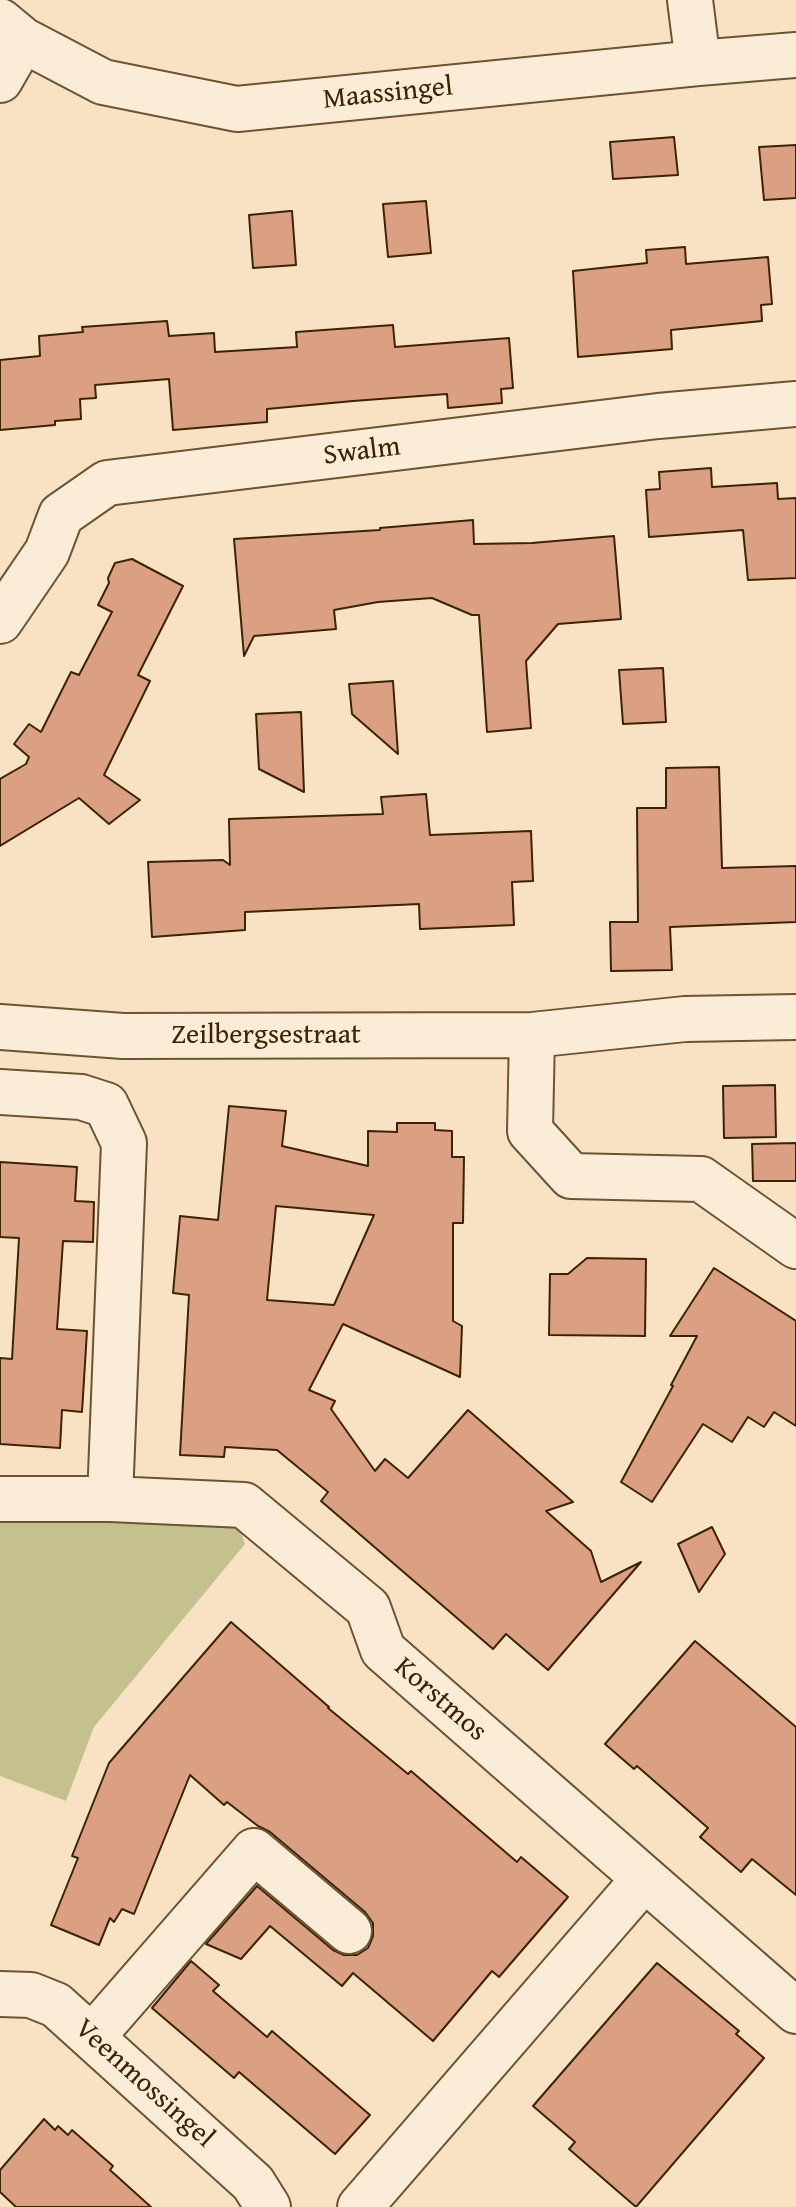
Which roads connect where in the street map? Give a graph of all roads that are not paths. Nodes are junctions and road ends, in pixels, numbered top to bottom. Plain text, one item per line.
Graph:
1 (690, 0) edge
2 (12, 30) edge
3 (796, 55) edge
4 (698, 63) junction
5 (0, 80) edge
6 (796, 404) edge
7 (0, 621) edge
8 (796, 1017) edge
9 (0, 1027) edge
10 (532, 1035) junction
11 (0, 1092) edge
12 (796, 1246) edge
13 (0, 1499) edge
14 (110, 1499) junction
15 (644, 1879) junction
16 (349, 1931) dead end
17 (0, 1990) edge
18 (796, 2011) edge
19 (92, 2037) junction
20 (268, 2207) edge
21 (360, 2207) edge

1 - 4 street
2 - 4 street, Maassingel
2 - 5 street
3 - 4 street, Maassingel
6 - 7 street, Swalm
8 - 10 street, Zeilbergsestraat
9 - 10 street, Zeilbergsestraat
10 - 12 street
11 - 14 street
13 - 14 street, Korstmos
14 - 15 street, Korstmos
15 - 18 street, Korstmos
15 - 21 street
16 - 19 street
17 - 19 street, Veenmossingel
19 - 20 street, Veenmossingel

